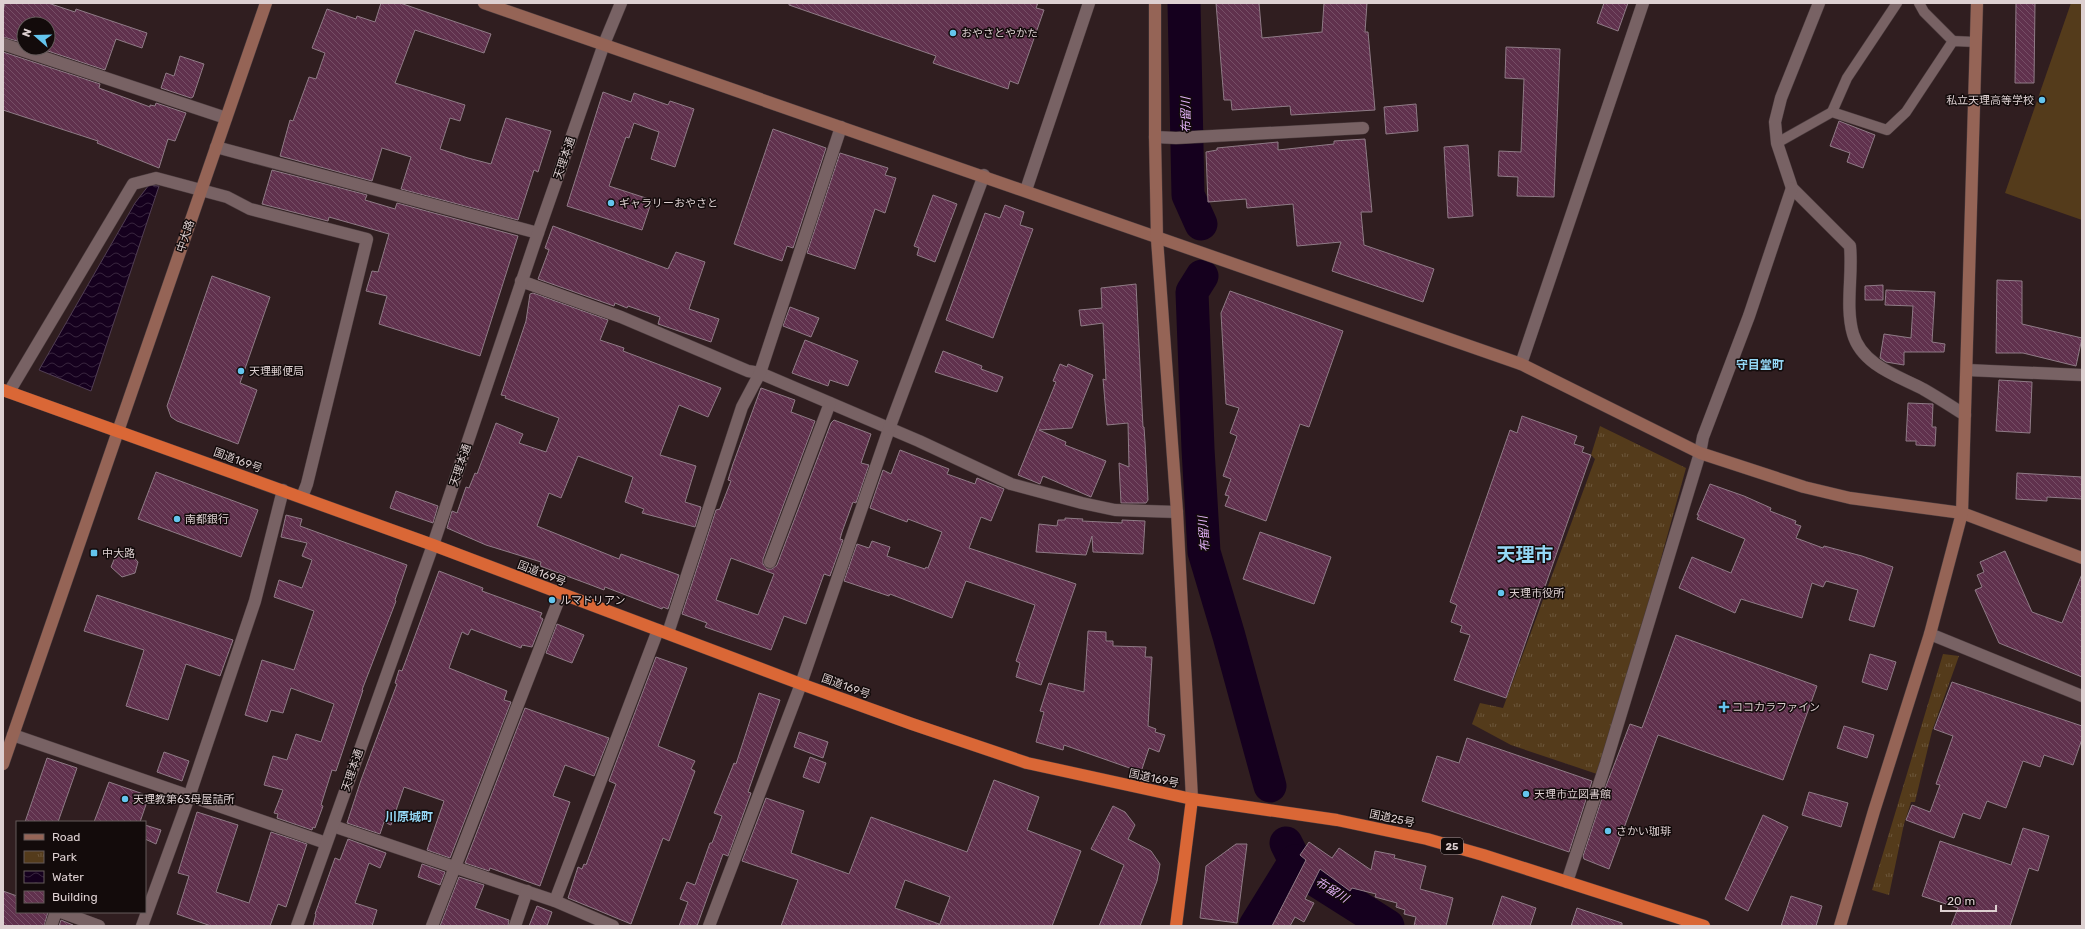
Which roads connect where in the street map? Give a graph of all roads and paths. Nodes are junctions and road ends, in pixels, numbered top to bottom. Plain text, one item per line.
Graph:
1 (266, 3) edge
2 (484, 3) edge
3 (621, 3) edge
4 (1089, 3) edge
5 (1155, 3) edge
6 (1643, 3) edge
7 (1819, 3) edge
8 (1897, 3) edge
9 (1919, 3) edge
10 (1978, 3) edge
11 (1953, 41) junction
12 (1976, 42) junction
13 (3, 44) edge
14 (604, 44) junction
15 (1832, 112) junction
16 (226, 118) junction
17 (841, 127) junction
18 (1363, 128) dead end
19 (1154, 137) junction
20 (1778, 143) junction
21 (216, 148) junction
22 (984, 175) junction
23 (1792, 188) junction
24 (202, 189) junction
25 (1026, 190) junction
26 (538, 233) junction
27 (1157, 239) junction
28 (521, 281) junction
29 (1521, 364) junction
30 (1967, 370) junction
31 (760, 373) junction
32 (2082, 375) edge
33 (6, 391) edge
34 (830, 403) junction
35 (1965, 415) junction
36 (889, 429) junction
37 (118, 430) junction
38 (1700, 453) junction
39 (283, 490) junction
40 (302, 497) junction
41 (1177, 512) junction
42 (1962, 513) junction
43 (433, 545) junction
44 (2082, 558) edge
45 (770, 562) dead end
46 (561, 594) junction
47 (663, 632) junction
48 (1930, 634) junction
49 (801, 684) junction
50 (2082, 696) edge
51 (8, 733) edge
52 (3, 764) edge
53 (189, 797) junction
54 (1192, 799) junction
55 (333, 826) junction
56 (326, 843) junction
57 (455, 866) junction
58 (1567, 882) junction
59 (527, 892) junction
60 (555, 901) junction
61 (56, 913) edge
62 (64, 913) edge
63 (51, 926) edge
64 (99, 926) edge
65 (142, 926) edge
66 (297, 926) edge
67 (432, 926) edge
68 (515, 926) edge
69 (613, 926) edge
70 (709, 926) edge
71 (1176, 926) edge
72 (1704, 926) edge
73 (1840, 926) edge

1 - 16 street, 中大路
2 - 14 street
3 - 14 street, 天理本通
4 - 25 street
5 - 19 street
6 - 29 street
7 - 20 street
8 - 15 lane
9 - 11 lane
10 - 12 street
11 - 12 lane
11 - 15 lane
12 - 30 street
13 - 16 street
14 - 17 street
14 - 26 street, 天理本通
15 - 20 lane
16 - 21 street, 中大路
17 - 22 street
17 - 31 street
18 - 19 street
19 - 27 street
20 - 23 street
21 - 24 street, 中大路
21 - 26 street
22 - 25 street
22 - 36 street
23 - 35 street
23 - 38 street
24 - 33 street
24 - 37 street, 中大路
24 - 40 street
25 - 27 street
26 - 28 street, 天理本通
27 - 29 street
27 - 41 street
28 - 31 street
28 - 43 street, 天理本通
29 - 38 street
30 - 32 street
30 - 35 street
31 - 34 street
31 - 47 street
33 - 37 highway, 国道169号
34 - 36 street
34 - 45 street
35 - 42 street
36 - 41 street
36 - 49 street
37 - 39 highway, 国道169号
37 - 51 street, 中大路
38 - 42 street
38 - 58 street
39 - 40 highway, 国道169号
39 - 53 street
40 - 43 highway, 国道169号
41 - 54 street
42 - 44 street
42 - 48 street
43 - 46 highway, 国道169号
43 - 55 street, 天理本通
46 - 47 highway, 国道169号
46 - 57 street
47 - 49 highway, 国道169号
47 - 60 street
48 - 50 street
48 - 73 street
49 - 54 highway, 国道169号
49 - 70 street
51 - 52 street, 中大路
51 - 53 street
53 - 56 street
53 - 65 street
54 - 58 highway, 国道25号 / 25
54 - 71 highway
55 - 56 street, 天理本通
55 - 57 street
56 - 66 street, 天理本通
57 - 59 street
57 - 67 street
58 - 72 highway, 国道25号 / 25
59 - 60 street
59 - 68 street
60 - 69 street
61 - 63 street
62 - 64 street

